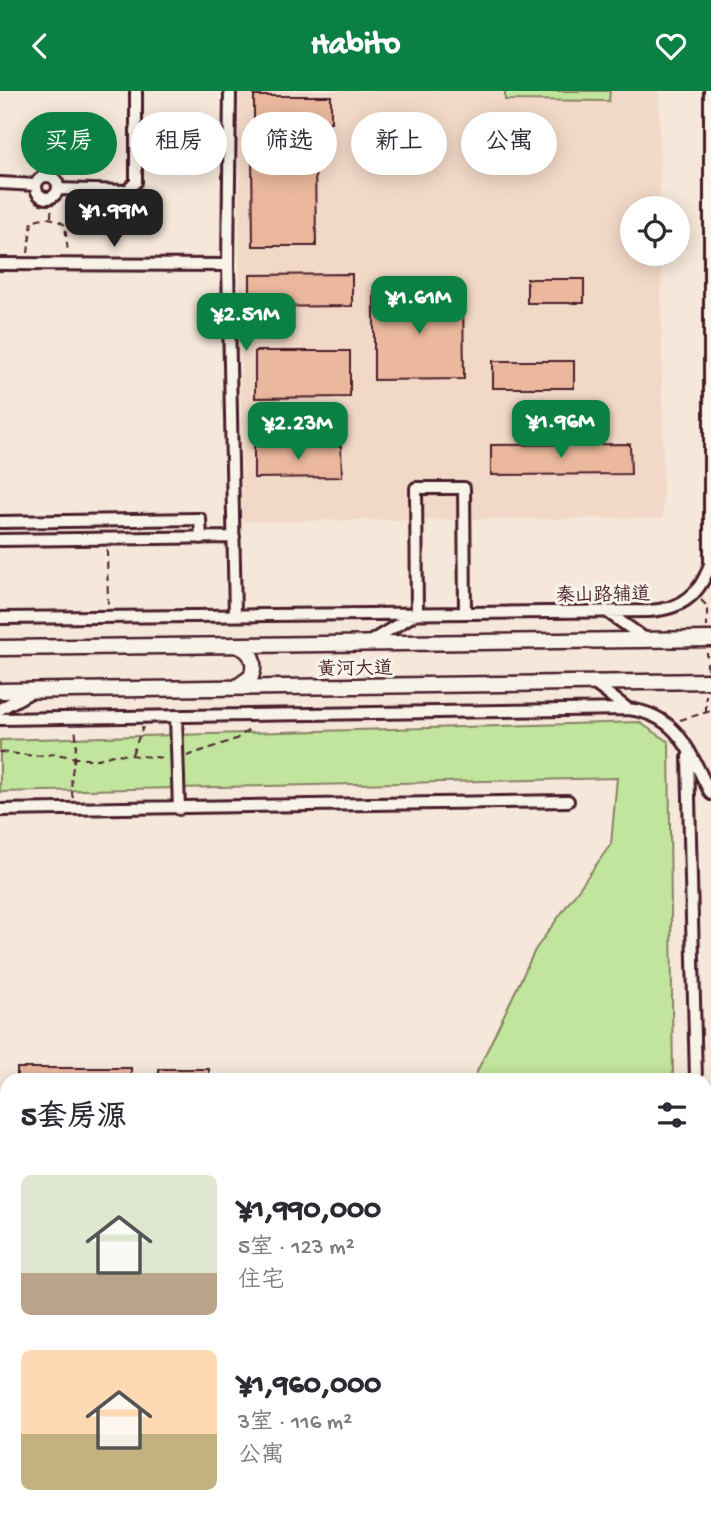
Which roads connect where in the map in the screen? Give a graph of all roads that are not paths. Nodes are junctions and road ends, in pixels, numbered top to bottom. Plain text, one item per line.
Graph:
1 (135, 91) edge
2 (230, 91) edge
3 (710, 91) edge
4 (0, 183) edge
5 (36, 185) junction
6 (55, 193) junction
7 (0, 264) edge
8 (228, 265) junction
9 (0, 522) edge
10 (234, 537) junction
11 (201, 538) junction
12 (0, 540) edge
13 (606, 611) junction
14 (416, 613) junction
15 (465, 613) junction
16 (235, 615) junction
17 (0, 618) edge
18 (711, 639) edge
19 (647, 640) junction
20 (368, 643) junction
21 (233, 645) junction
22 (0, 648) edge
23 (711, 681) edge
24 (592, 682) junction
25 (232, 688) junction
26 (34, 690) junction
27 (0, 691) edge
28 (0, 709) edge
29 (628, 709) junction
30 (176, 716) junction
31 (0, 719) edge
32 (686, 748) junction
33 (711, 794) edge
34 (568, 801) dead end
35 (179, 809) junction
36 (0, 810) edge
37 (696, 1073) edge

1 - 6 street
2 - 8 street
3 - 13 street, 秦山路辅道
4 - 5 street
5 - 6 street
5 - 6 street
7 - 8 street
8 - 10 street
9 - 11 street
10 - 11 street
10 - 16 street
11 - 12 street
13 - 15 street, 秦山路辅道
13 - 19 street
14 - 15 street, 秦山路辅道
14 - 15 street
14 - 16 street, 秦山路辅道
14 - 20 street
16 - 17 street, 秦山路辅道
18 - 19 main road, 黄河大道
19 - 20 main road, 黄河大道
20 - 21 main road, 黄河大道
21 - 22 main road, 黄河大道
21 - 25 main road
23 - 24 main road, 黄河大道
24 - 25 main road, 黄河大道
24 - 29 street
25 - 26 main road, 黄河大道
26 - 27 main road, 黄河大道
26 - 28 street
29 - 30 street
29 - 32 street
30 - 31 street
30 - 35 street
32 - 33 street
32 - 37 street
34 - 35 street
35 - 36 street

